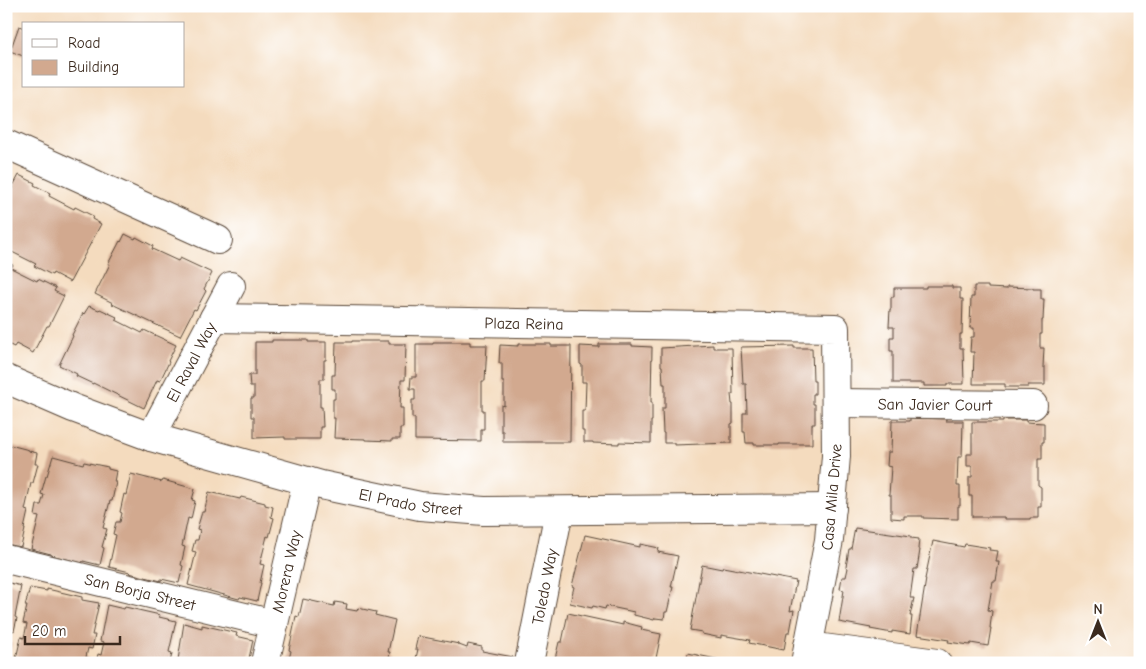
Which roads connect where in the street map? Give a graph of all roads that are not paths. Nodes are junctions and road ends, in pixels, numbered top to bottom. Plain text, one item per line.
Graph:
1 (6, 144) edge
2 (218, 240) dead end
3 (231, 286) dead end
4 (214, 318) junction
5 (835, 328) joint
6 (6, 379) edge
7 (836, 403) junction
8 (1033, 405) dead end
9 (151, 437) junction
10 (307, 481) junction
11 (832, 508) junction
12 (559, 511) junction
13 (6, 559) edge
14 (274, 624) junction
15 (807, 655) edge
16 (264, 663) edge
17 (529, 663) edge
18 (937, 663) edge

1 - 2 street
3 - 4 street, El Raval Way
4 - 5 street, Plaza Reina
4 - 9 street, El Raval Way
5 - 7 street, Casa Mila Drive
6 - 9 street, El Prado Street
7 - 8 street, San Javier Court
7 - 11 street, Casa Mila Drive
9 - 10 street, El Prado Street
10 - 12 street, El Prado Street
10 - 14 street, Morera Way
11 - 12 street, El Prado Street
11 - 15 street, Casa Mila Drive
12 - 17 street, Toledo Way
13 - 14 street, San Borja Street
14 - 16 street, Morera Way
15 - 18 street

